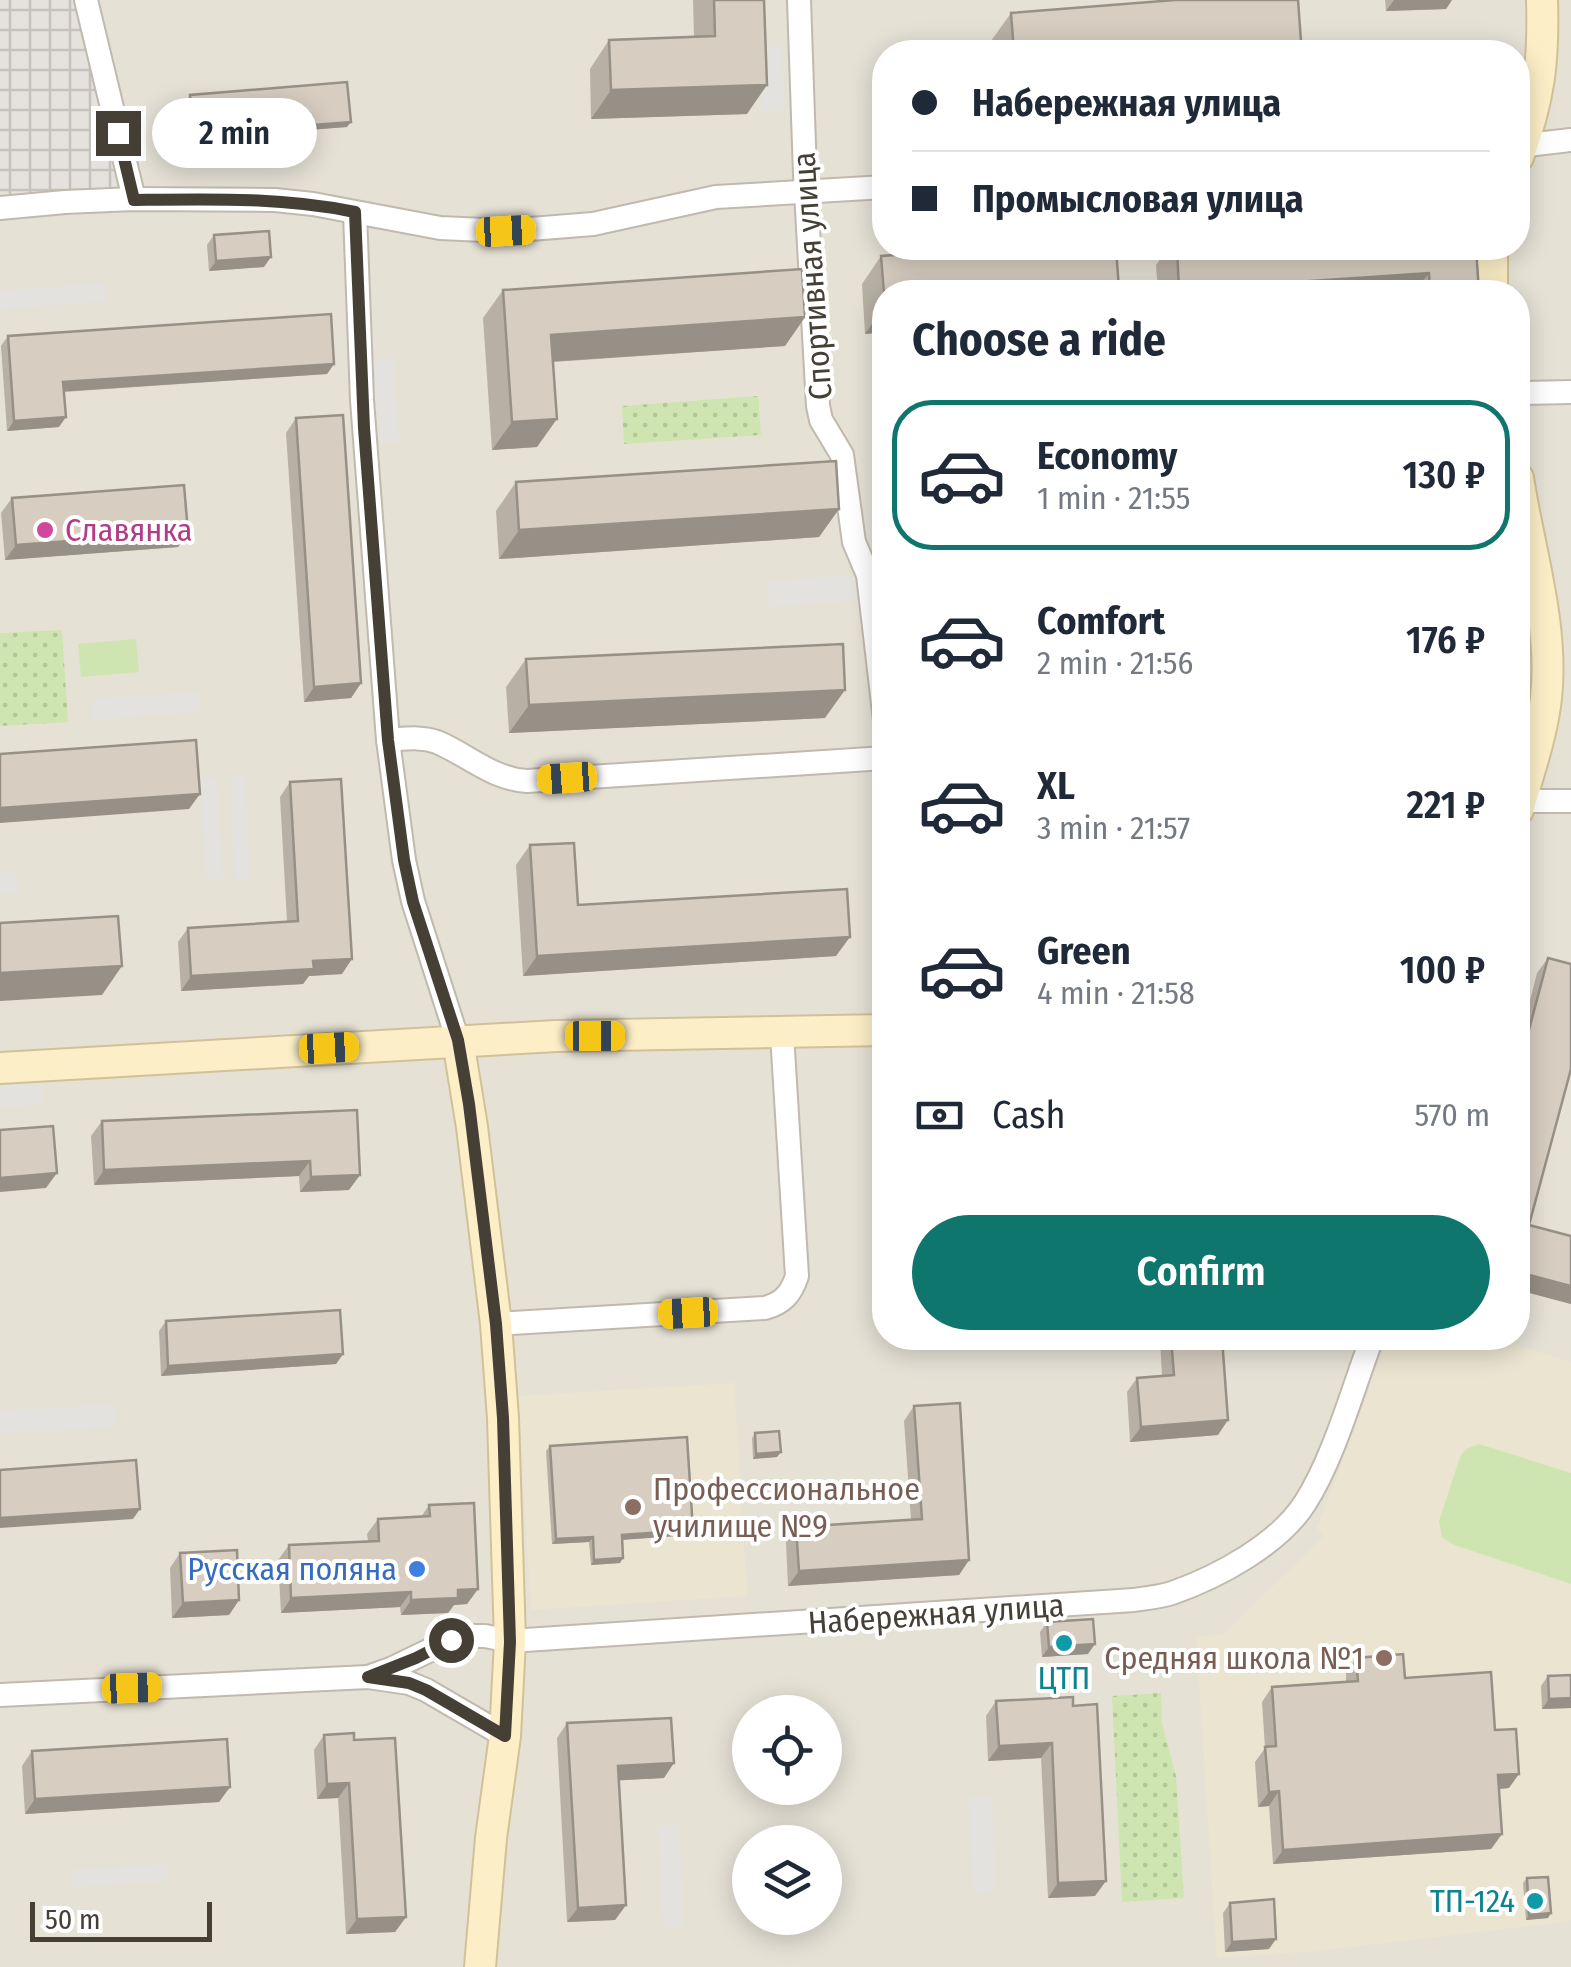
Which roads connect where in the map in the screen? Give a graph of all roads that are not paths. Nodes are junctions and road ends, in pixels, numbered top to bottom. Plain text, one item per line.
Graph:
1 (86, 0) edge
2 (799, 0) edge
3 (1542, 0) edge
4 (1530, 121) edge
5 (1571, 140) edge
6 (1530, 148) edge
7 (872, 188) edge
8 (806, 192) junction
9 (134, 200) junction
10 (0, 208) edge
11 (355, 212) junction
12 (1571, 392) edge
13 (1530, 393) edge
14 (1530, 563) edge
15 (872, 567) edge
16 (1530, 728) edge
17 (388, 740) junction
18 (872, 759) edge
19 (1571, 801) edge
20 (1530, 804) edge
21 (872, 1031) edge
22 (782, 1034) junction
23 (458, 1040) junction
24 (0, 1068) edge
25 (496, 1324) junction
26 (1368, 1350) edge
27 (510, 1642) junction
28 (368, 1677) junction
29 (0, 1695) edge
30 (505, 1736) junction
31 (480, 1967) edge

1 - 9 street
2 - 8 street, Спортивная улица
3 - 4 street
5 - 6 street
7 - 8 street
8 - 11 street
8 - 15 street, Спортивная улица
9 - 10 street
9 - 11 street
11 - 17 street
12 - 13 street
14 - 16 street
17 - 18 street
17 - 23 street
19 - 20 street
21 - 22 street
22 - 23 street
22 - 25 street
23 - 24 street
23 - 25 street
25 - 27 street
26 - 27 street, Набережная улица
27 - 28 street, Набережная улица
27 - 30 street
28 - 29 street, Набережная улица
28 - 30 street, Набережная улица
30 - 31 street

